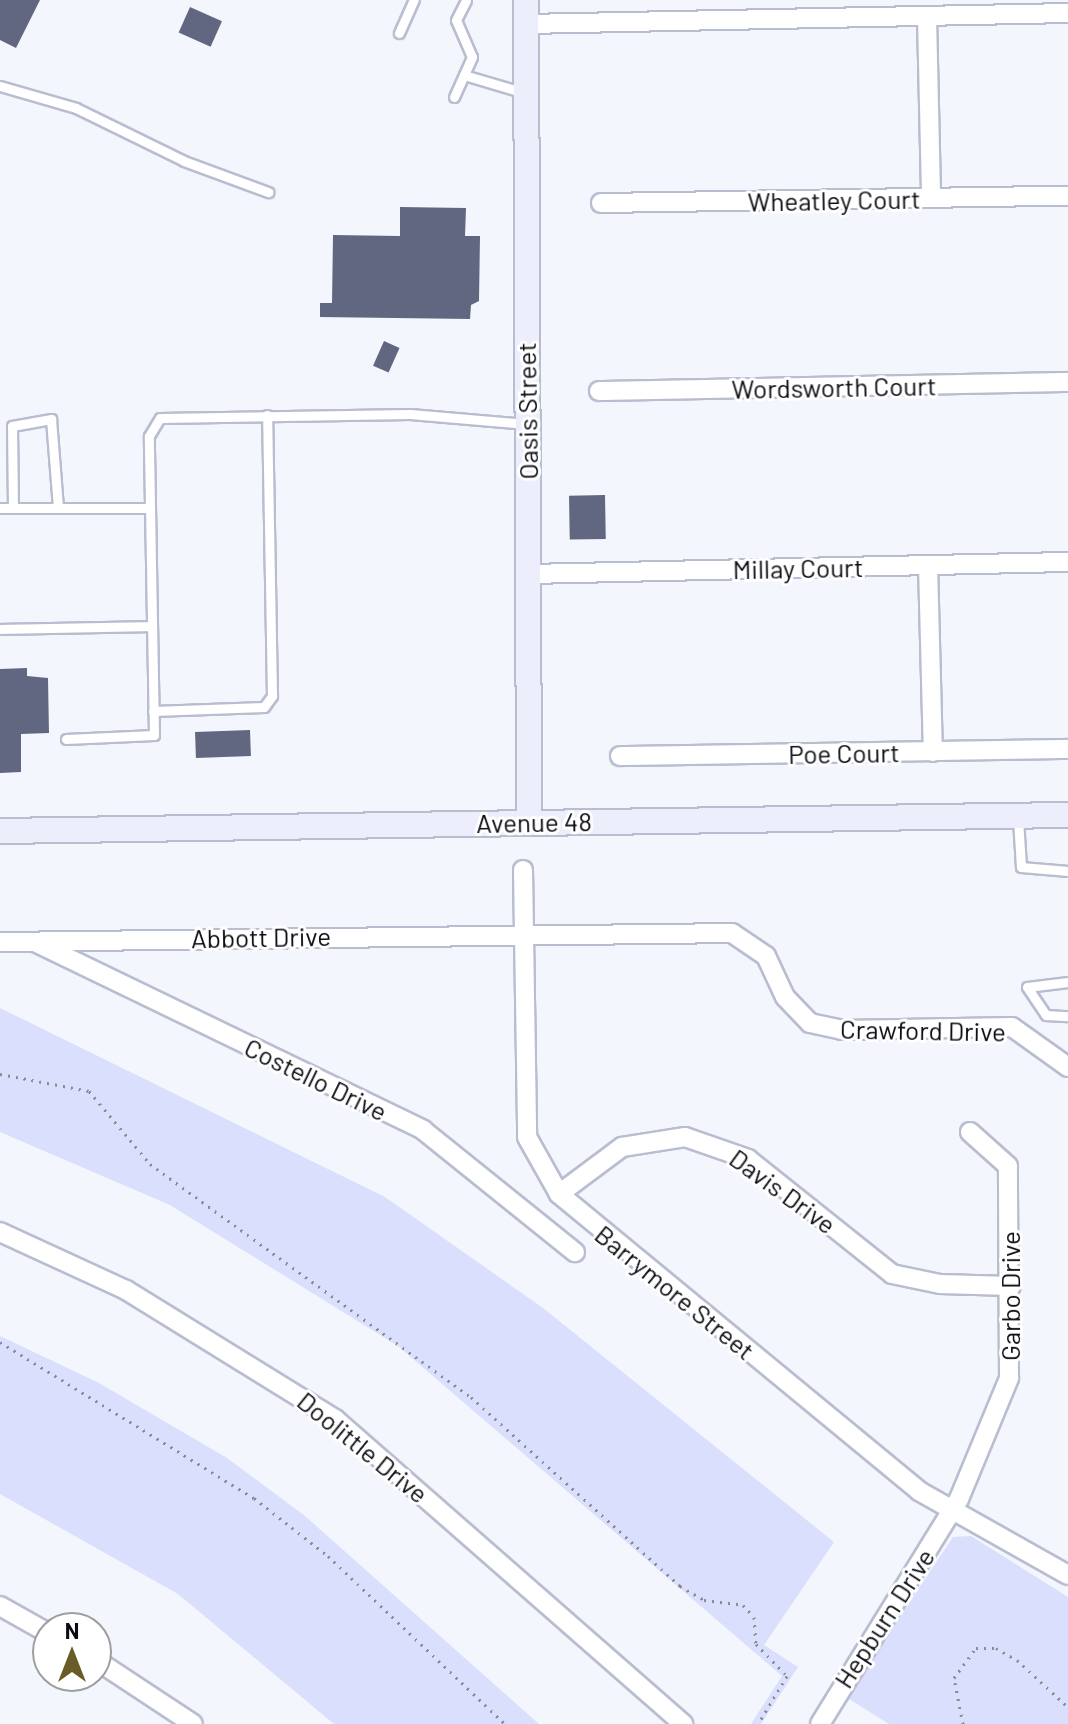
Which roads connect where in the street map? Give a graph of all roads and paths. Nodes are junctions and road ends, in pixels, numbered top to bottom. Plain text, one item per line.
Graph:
1 (414, 0) edge
2 (466, 0) edge
3 (526, 12) edge
4 (1068, 13) edge
5 (927, 17) junction
6 (399, 33) dead end
7 (464, 75) junction
8 (0, 86) edge
9 (526, 93) junction
10 (454, 97) dead end
11 (268, 192) dead end
12 (1068, 196) edge
13 (931, 198) junction
14 (601, 203) dead end
15 (1068, 382) edge
16 (599, 391) dead end
17 (267, 415) junction
18 (527, 424) junction
19 (0, 508) edge
20 (13, 508) junction
21 (58, 508) junction
22 (149, 508) junction
23 (1068, 562) edge
24 (928, 565) junction
25 (529, 574) junction
26 (151, 626) junction
27 (0, 629) edge
28 (153, 711) junction
29 (66, 739) dead end
30 (1068, 749) edge
31 (933, 752) junction
32 (620, 756) dead end
33 (1018, 815) junction
34 (1068, 815) edge
35 (529, 822) junction
36 (0, 831) edge
37 (523, 870) dead end
38 (1068, 871) edge
39 (523, 932) junction
40 (0, 942) edge
41 (35, 942) junction
42 (1068, 982) edge
43 (1068, 1016) edge
44 (1068, 1067) edge
45 (0, 1074) edge
46 (970, 1132) dead end
47 (559, 1194) junction
48 (0, 1232) edge
49 (575, 1252) dead end
50 (1011, 1286) junction
51 (0, 1342) edge
52 (951, 1513) junction
53 (1068, 1575) edge
54 (0, 1606) edge
55 (32, 1624) edge
56 (112, 1671) edge
57 (1068, 1707) edge
58 (193, 1724) edge
59 (505, 1724) edge
60 (683, 1724) edge
61 (758, 1724) edge
62 (820, 1724) edge
63 (963, 1724) edge

1 - 6 lane
2 - 7 lane
3 - 5 street
3 - 9 main road, Oasis Street
4 - 5 street
5 - 13 street
7 - 9 lane
7 - 10 lane
8 - 11 lane
9 - 18 main road, Oasis Street
12 - 13 street, Wheatley Court
13 - 14 street, Wheatley Court
15 - 16 street, Wordsworth Court
17 - 18 lane
17 - 22 lane
17 - 28 lane
18 - 25 main road, Oasis Street
19 - 20 lane
20 - 21 lane
20 - 21 lane
21 - 22 lane
22 - 26 lane
23 - 24 street, Millay Court
24 - 25 street, Millay Court
24 - 31 street
25 - 35 main road, Oasis Street
26 - 27 lane
26 - 28 lane
28 - 29 lane
30 - 31 street, Poe Court
31 - 32 street, Poe Court
33 - 34 main road, Avenue 48
33 - 35 main road, Avenue 48
33 - 38 lane
35 - 36 main road, Avenue 48
37 - 39 street, Barrymore Street
39 - 41 street, Abbott Drive
39 - 44 street, Crawford Drive
39 - 47 street, Barrymore Street
40 - 41 street, Abbott Drive
41 - 49 street, Costello Drive
42 - 43 lane
45 - 61 path
46 - 50 street, Garbo Drive
47 - 50 street, Davis Drive
47 - 52 street, Barrymore Street
48 - 60 street, Doolittle Drive
50 - 52 street, Garbo Drive
51 - 59 path
52 - 53 street, Barrymore Street
52 - 62 street, Hepburn Drive
54 - 55 street
56 - 58 street
57 - 63 path

